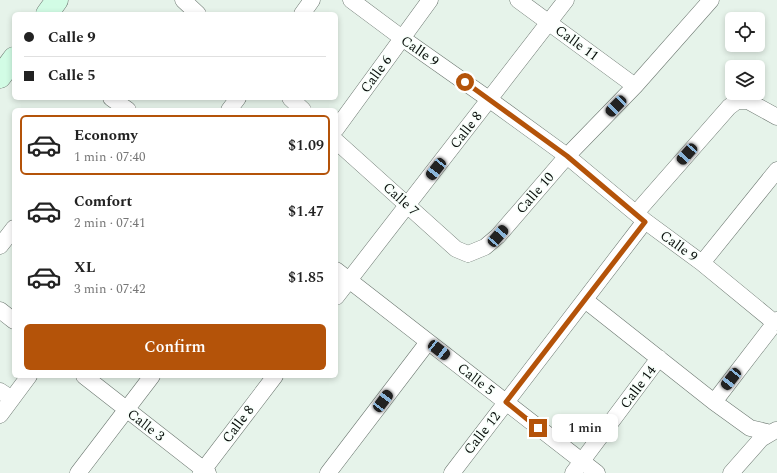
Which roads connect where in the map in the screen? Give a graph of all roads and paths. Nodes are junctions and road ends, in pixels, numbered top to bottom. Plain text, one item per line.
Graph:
1 (57, 0) edge
2 (183, 0) edge
3 (312, 0) edge
4 (351, 0) edge
5 (430, 0) edge
6 (518, 0) edge
7 (566, 0) edge
8 (711, 0) edge
9 (48, 12) edge
10 (196, 12) edge
11 (303, 12) edge
12 (549, 23) junction
13 (402, 38) junction
14 (635, 86) junction
15 (292, 100) edge
16 (490, 100) junction
17 (111, 103) edge
18 (123, 108) edge
19 (301, 108) edge
20 (777, 117) edge
21 (338, 126) edge
22 (338, 143) edge
23 (567, 156) junction
24 (777, 170) edge
25 (408, 205) junction
26 (640, 217) junction
27 (12, 231) edge
28 (0, 246) edge
29 (468, 254) joint
30 (702, 262) junction
31 (338, 272) edge
32 (349, 280) junction
33 (338, 294) edge
34 (585, 300) junction
35 (0, 310) edge
36 (12, 319) edge
37 (776, 321) edge
38 (428, 342) junction
39 (659, 358) junction
40 (27, 378) edge
41 (87, 378) edge
42 (150, 378) edge
43 (274, 378) edge
44 (6, 395) edge
45 (506, 402) junction
46 (714, 402) junction
47 (126, 409) junction
48 (0, 415) edge
49 (774, 431) edge
50 (578, 467) edge
51 (204, 472) edge
52 (78, 473) edge
53 (328, 473) edge
54 (452, 473) edge
55 (597, 473) edge
56 (731, 473) edge

1 - 9 street
2 - 10 street
3 - 11 street
4 - 13 street, Calle 9
5 - 13 street, Calle 6
6 - 12 street, Calle 11
7 - 12 street, Calle 8
8 - 14 street, Calle 10
12 - 14 street, Calle 11
12 - 16 street, Calle 8
13 - 16 street, Calle 9
13 - 21 street, Calle 6
14 - 23 street, Calle 10
15 - 19 street
16 - 23 street, Calle 9
16 - 25 street, Calle 8
17 - 18 street
20 - 26 street, Calle 12
22 - 25 street, Calle 7
23 - 26 street, Calle 9
23 - 29 street, Calle 10
24 - 30 street
25 - 29 street, Calle 7
25 - 32 street, Calle 8
26 - 30 street, Calle 9
26 - 34 street, Calle 12
27 - 28 street
30 - 37 street, Calle 9
31 - 32 street, Calle 5
32 - 33 street, Calle 8
32 - 38 street, Calle 5
34 - 39 street
34 - 45 street, Calle 12
35 - 36 street
37 - 46 street
38 - 45 street, Calle 5
38 - 53 street
39 - 46 street
39 - 50 street, Calle 14
40 - 44 street
41 - 47 street, Calle 3
42 - 47 street
43 - 51 street, Calle 8
44 - 48 street
45 - 50 street, Calle 5
45 - 54 street, Calle 12
46 - 49 street
47 - 51 street, Calle 3
47 - 52 street
49 - 56 street
50 - 55 street, Calle 5

